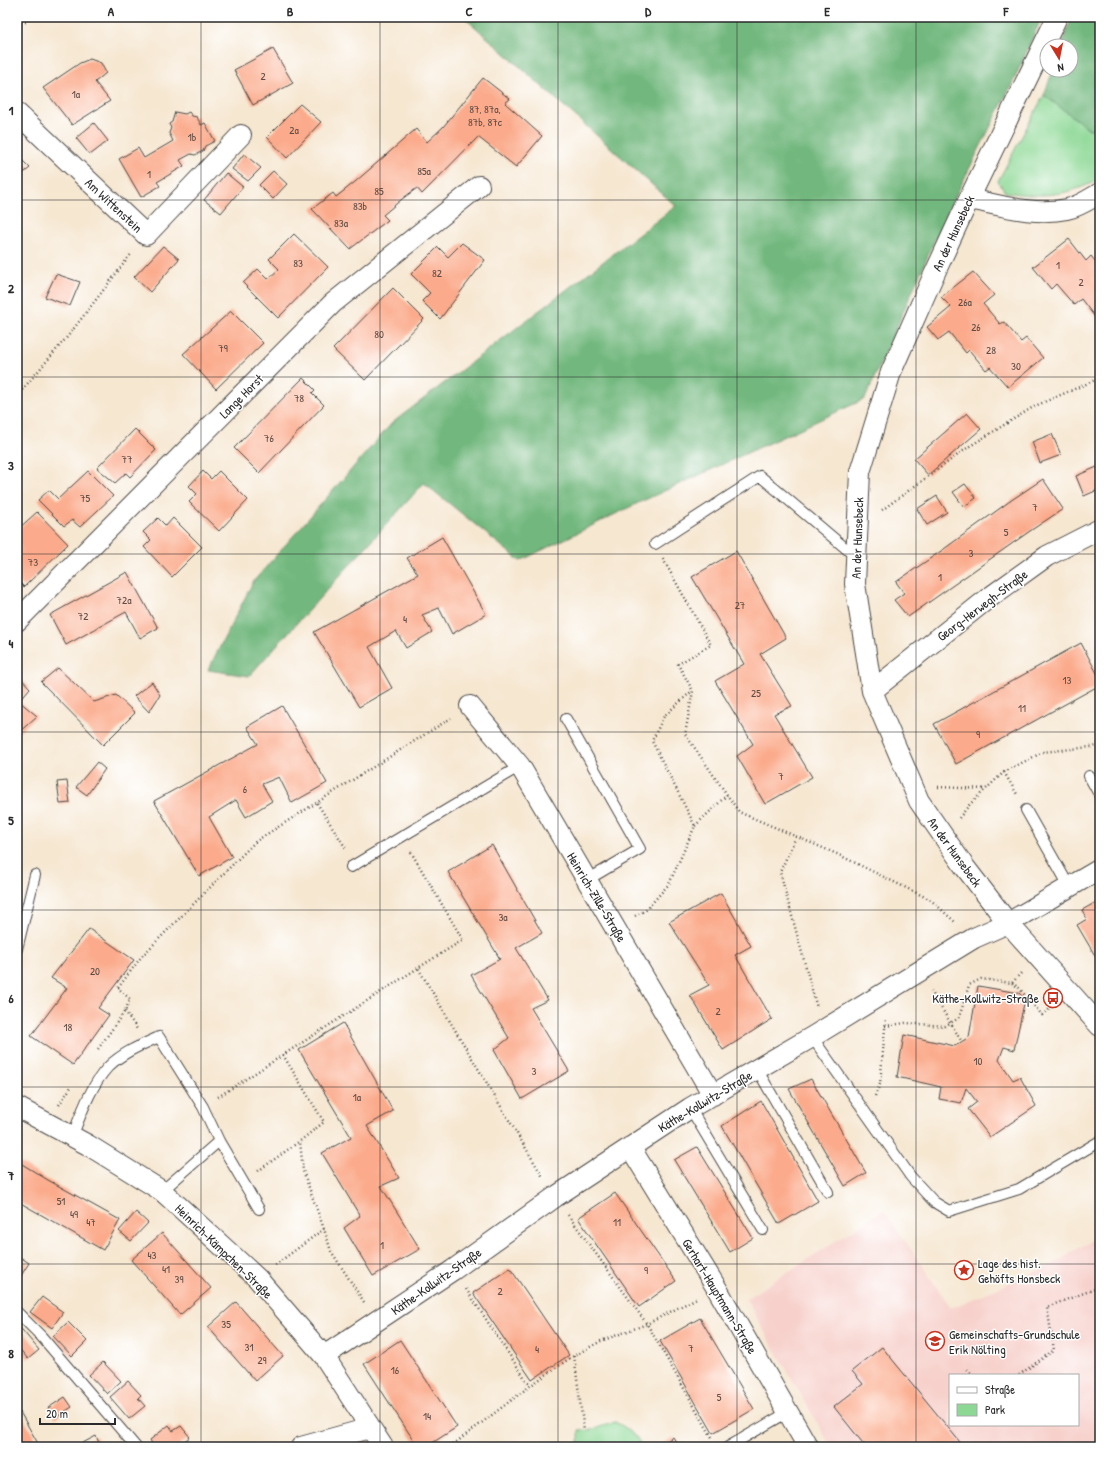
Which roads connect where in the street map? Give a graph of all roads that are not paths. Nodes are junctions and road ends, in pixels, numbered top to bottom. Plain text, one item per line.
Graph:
1 (1057, 17) edge
2 (17, 113) edge
3 (241, 135) dead end
4 (479, 186) dead end
5 (1100, 193) edge
6 (968, 199) junction
7 (1100, 529) edge
8 (655, 544) road end
9 (856, 557) junction
10 (17, 621) edge
11 (872, 691) junction
12 (470, 706) road end
13 (566, 719) dead end
14 (520, 766) junction
15 (1089, 776) dead end
16 (1100, 796) edge
17 (1026, 810) road end
18 (354, 866) road end
19 (1100, 869) edge
20 (35, 875) dead end
21 (587, 880) junction
22 (1069, 886) junction
23 (1008, 923) junction
24 (17, 949) edge
25 (1100, 1026) edge
26 (817, 1034) junction
27 (757, 1068) junction
28 (713, 1095) junction
29 (17, 1107) edge
30 (690, 1108) junction
31 (72, 1137) junction
32 (219, 1141) junction
33 (1100, 1141) edge
34 (630, 1147) junction
35 (162, 1191) junction
36 (828, 1192) dead end
37 (260, 1209) dead end
38 (763, 1230) dead end
39 (17, 1312) edge
40 (324, 1356) junction
41 (788, 1412) junction
42 (370, 1428) junction
43 (136, 1447) edge
44 (301, 1447) edge
45 (383, 1447) edge
46 (728, 1447) edge
47 (808, 1447) edge

1 - 6 street, An der Hunsebeck
2 - 3 street, Am Wittenstein
4 - 10 street, Lange Horst
5 - 6 street
6 - 9 street, An der Hunsebeck
7 - 11 street, Georg-Herwegh-Straße
8 - 9 lane
9 - 11 street, An der Hunsebeck
11 - 23 street, An der Hunsebeck
12 - 14 street, Heinrich-Zille-Straße
13 - 21 lane
14 - 18 lane
14 - 21 street, Heinrich-Zille-Straße
15 - 16 lane
17 - 22 lane
19 - 22 street, Käthe-Kollwitz-Straße
20 - 24 lane
21 - 28 street, Heinrich-Zille-Straße
22 - 23 street, Käthe-Kollwitz-Straße
23 - 25 street, An der Hunsebeck
23 - 26 street, Käthe-Kollwitz-Straße
26 - 27 street, Käthe-Kollwitz-Straße
26 - 33 lane
27 - 28 street, Käthe-Kollwitz-Straße
27 - 36 lane
28 - 30 street, Käthe-Kollwitz-Straße
29 - 31 street, Heinrich-Kämpchen-Straße
30 - 34 street, Käthe-Kollwitz-Straße
30 - 38 lane
31 - 32 lane
31 - 35 street, Heinrich-Kämpchen-Straße
32 - 35 lane
32 - 37 lane
34 - 40 street, Käthe-Kollwitz-Straße
34 - 41 street, Gerhart-Hauptmann-Straße
35 - 40 street, Heinrich-Kämpchen-Straße
39 - 43 lane
40 - 42 street, Heinrich-Kämpchen-Straße
41 - 46 lane
41 - 47 street, Gerhart-Hauptmann-Straße
42 - 44 street
42 - 45 street, Heinrich-Kämpchen-Straße

